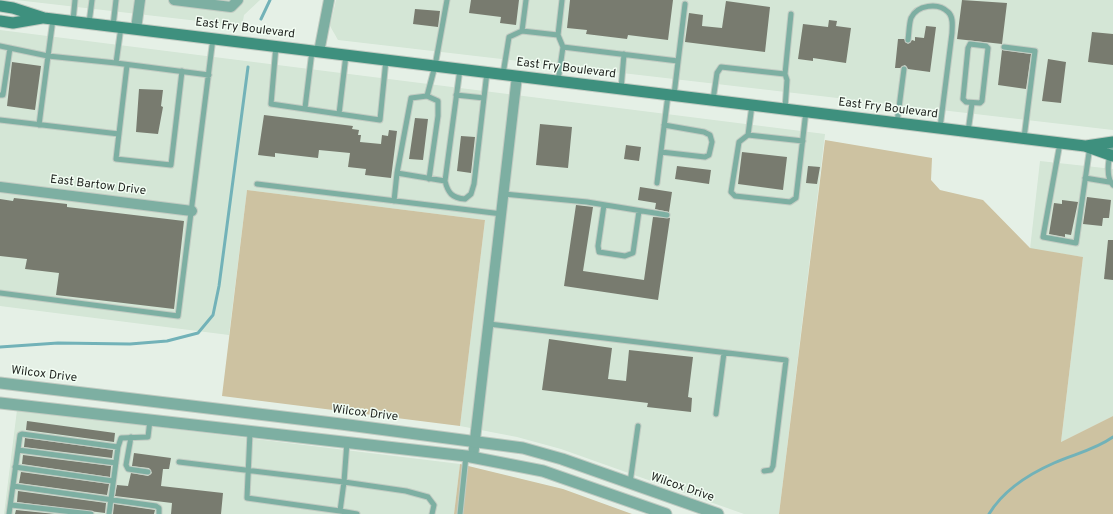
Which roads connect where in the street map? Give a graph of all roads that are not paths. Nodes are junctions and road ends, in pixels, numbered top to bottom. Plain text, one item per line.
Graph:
1 (75, 0) edge
2 (92, 0) edge
3 (116, 0) edge
4 (140, 0) edge
5 (174, 0) edge
6 (238, 0) edge
7 (329, 0) edge
8 (447, 0) edge
9 (526, 0) edge
10 (562, 0) edge
11 (13, 4) edge
12 (685, 4) dead end
13 (0, 6) edge
14 (791, 14) dead end
15 (48, 18) junction
16 (0, 21) edge
17 (72, 21) junction
18 (90, 23) junction
19 (117, 27) junction
20 (136, 29) junction
21 (522, 31) junction
22 (558, 36) junction
23 (212, 38) junction
24 (908, 40) dead end
25 (0, 46) edge
26 (276, 46) junction
27 (563, 47) junction
28 (1004, 47) dead end
29 (10, 48) junction
30 (315, 51) junction
31 (624, 54) junction
32 (346, 55) junction
33 (48, 56) junction
34 (386, 60) junction
35 (678, 61) junction
36 (116, 64) junction
37 (127, 65) junction
38 (435, 66) junction
39 (460, 69) junction
40 (904, 69) dead end
41 (182, 71) junction
42 (487, 72) junction
43 (503, 74) junction
44 (785, 74) junction
45 (209, 75) junction
46 (518, 76) junction
47 (558, 81) junction
48 (621, 89) junction
49 (0, 95) edge
50 (456, 95) junction
51 (671, 95) junction
52 (427, 96) junction
53 (484, 98) junction
54 (713, 100) junction
55 (972, 103) junction
56 (752, 105) junction
57 (305, 108) junction
58 (785, 109) junction
59 (806, 112) junction
60 (339, 114) junction
61 (0, 120) edge
62 (897, 123) junction
63 (39, 125) junction
64 (664, 125) junction
65 (940, 128) junction
66 (968, 132) junction
67 (119, 134) junction
68 (748, 135) junction
69 (1024, 138) junction
70 (803, 141) junction
71 (1112, 142) edge
72 (1060, 143) junction
73 (1088, 146) junction
74 (661, 152) junction
75 (1112, 156) edge
76 (397, 173) junction
77 (429, 178) junction
78 (1085, 178) junction
79 (445, 181) junction
80 (657, 183) dead end
81 (1111, 183) edge
82 (258, 184) dead end
83 (0, 187) edge
84 (504, 194) junction
85 (460, 199) junction
86 (394, 201) junction
87 (604, 205) junction
88 (458, 209) junction
89 (192, 211) junction
90 (639, 211) junction
91 (502, 214) junction
92 (667, 215) dead end
93 (0, 293) edge
94 (489, 324) junction
95 (724, 353) junction
96 (0, 383) edge
97 (0, 403) edge
98 (716, 414) dead end
99 (150, 420) junction
100 (638, 426) dead end
101 (250, 431) junction
102 (131, 437) junction
103 (476, 441) junction
104 (347, 442) junction
105 (118, 447) junction
106 (18, 450) junction
107 (469, 457) junction
108 (179, 462) dead end
109 (116, 463) junction
110 (15, 467) junction
111 (249, 470) junction
112 (764, 471) dead end
113 (148, 472) dead end
114 (113, 481) junction
115 (344, 482) junction
116 (630, 483) junction
117 (13, 486) junction
118 (111, 500) junction
119 (11, 505) junction
120 (340, 510) junction
121 (10, 514) edge
122 (91, 514) edge
123 (109, 514) edge
124 (159, 514) edge
125 (357, 514) edge
126 (432, 514) edge
127 (460, 514) edge
128 (666, 514) edge
129 (718, 514) edge

1 - 17 lane
2 - 18 lane
3 - 19 lane
4 - 20 street
5 - 6 street
7 - 30 street
8 - 38 lane
9 - 21 lane
10 - 22 lane
11 - 13 main road, East Fry Boulevard
11 - 15 main road, East Fry Boulevard
12 - 35 lane
14 - 44 lane
15 - 16 main road, East Fry Boulevard
15 - 17 main road, East Fry Boulevard
15 - 33 lane
17 - 18 main road, East Fry Boulevard
18 - 19 main road, East Fry Boulevard
19 - 20 main road, East Fry Boulevard
19 - 36 lane
20 - 23 main road, East Fry Boulevard
21 - 22 lane
21 - 43 lane
22 - 27 lane
23 - 26 main road, East Fry Boulevard
23 - 45 lane
24 - 65 lane
25 - 29 lane
26 - 30 main road, East Fry Boulevard
26 - 57 lane
27 - 31 lane
27 - 47 lane
28 - 69 lane
29 - 33 lane
29 - 49 lane
30 - 32 main road, East Fry Boulevard
30 - 57 lane
31 - 35 lane
31 - 48 lane
32 - 34 main road, East Fry Boulevard
32 - 60 lane
33 - 36 lane
33 - 63 lane
34 - 38 main road, East Fry Boulevard
34 - 60 lane
35 - 51 lane
36 - 37 lane
37 - 41 lane
37 - 67 lane
38 - 39 main road, East Fry Boulevard
38 - 52 lane
39 - 42 main road, East Fry Boulevard
39 - 50 lane
40 - 62 lane
41 - 45 lane
41 - 67 lane
42 - 43 main road, East Fry Boulevard
42 - 53 lane
43 - 46 main road, East Fry Boulevard
44 - 54 lane
44 - 58 lane
45 - 89 lane
46 - 47 main road, East Fry Boulevard
46 - 84 street
47 - 48 main road, East Fry Boulevard
48 - 51 main road, East Fry Boulevard
50 - 53 lane
50 - 79 lane
51 - 54 main road, East Fry Boulevard
51 - 64 lane
52 - 76 lane
52 - 77 lane
53 - 85 lane
54 - 56 main road, East Fry Boulevard
55 - 55 lane
55 - 66 lane
56 - 58 main road, East Fry Boulevard
56 - 68 lane
57 - 60 lane
58 - 59 main road, East Fry Boulevard
59 - 62 main road, East Fry Boulevard
59 - 70 lane
61 - 63 lane
62 - 65 main road, East Fry Boulevard
63 - 67 lane
64 - 74 lane
64 - 74 lane
65 - 66 main road, East Fry Boulevard
66 - 69 main road, East Fry Boulevard
68 - 70 lane
68 - 70 lane
69 - 72 main road, East Fry Boulevard
71 - 73 main road, East Fry Boulevard
71 - 75 lane
72 - 73 main road, East Fry Boulevard
72 - 78 lane
73 - 75 main road, East Fry Boulevard
73 - 78 lane
74 - 80 lane
75 - 81 lane
76 - 77 lane
76 - 86 lane
77 - 79 lane
78 - 81 lane
79 - 85 lane
82 - 86 lane
83 - 89 street, East Bartow Drive
84 - 87 lane
84 - 91 street
85 - 88 lane
86 - 88 lane
87 - 90 lane
87 - 90 lane
88 - 91 lane
89 - 93 lane
90 - 92 lane
91 - 94 street
94 - 95 lane
94 - 103 street
95 - 98 lane
95 - 112 lane
96 - 103 street, Wilcox Drive
97 - 99 street
99 - 101 street
99 - 102 lane
100 - 116 lane
101 - 104 street
101 - 111 lane
102 - 105 lane
102 - 113 lane
103 - 107 street
103 - 116 street, Wilcox Drive
104 - 107 street
104 - 115 lane
105 - 106 lane
105 - 109 lane
106 - 109 lane
106 - 110 lane
107 - 127 lane
107 - 128 street
108 - 111 lane
109 - 114 lane
110 - 114 lane
110 - 117 lane
111 - 115 lane
111 - 120 lane
114 - 118 lane
115 - 120 lane
115 - 126 lane
116 - 129 street, Wilcox Drive
117 - 118 lane
117 - 119 lane
118 - 123 lane
118 - 124 lane
119 - 121 lane
119 - 122 lane
120 - 125 lane

